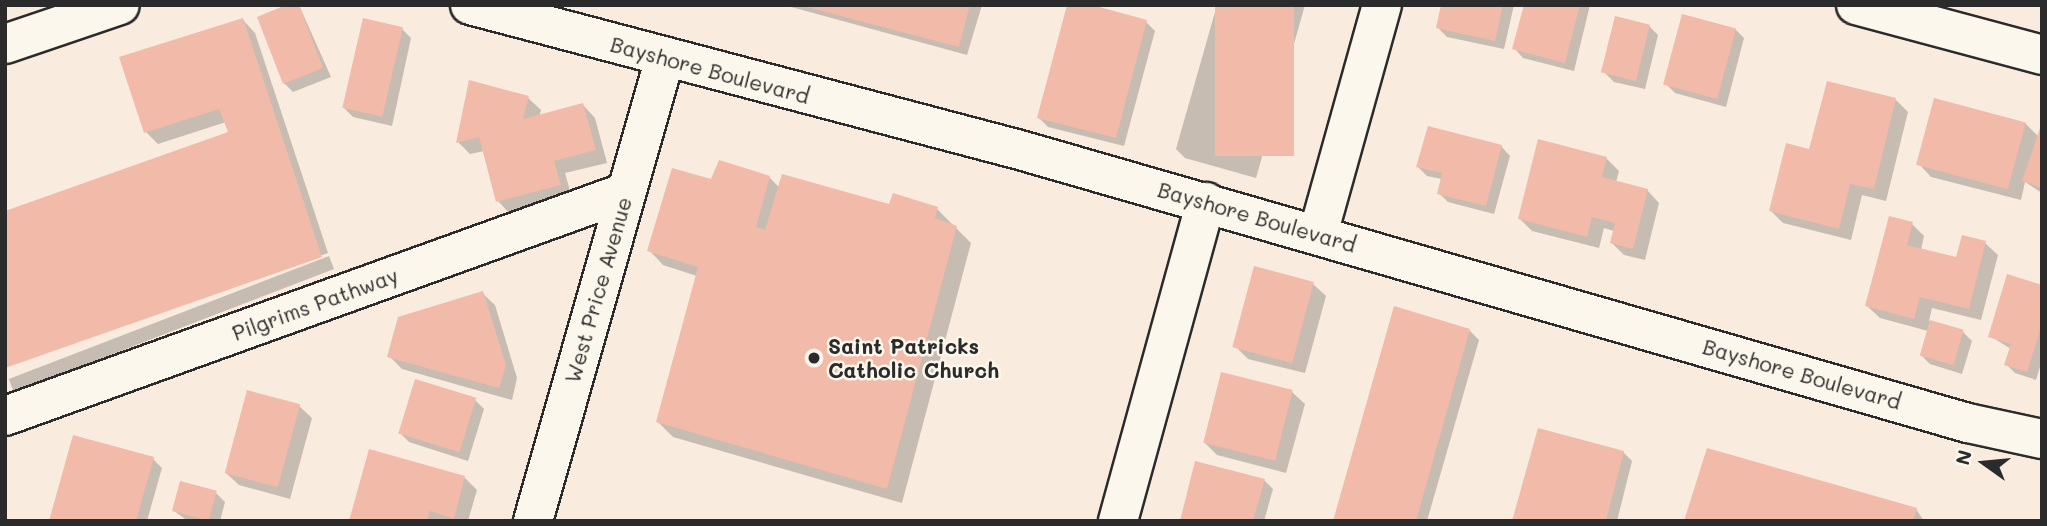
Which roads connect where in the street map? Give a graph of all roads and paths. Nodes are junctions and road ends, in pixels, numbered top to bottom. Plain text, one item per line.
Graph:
1 (120, 5) edge
2 (470, 5) edge
3 (1382, 5) edge
4 (1856, 5) edge
5 (5, 44) edge
6 (2042, 55) edge
7 (665, 59) junction
8 (626, 192) junction
9 (1206, 202) junction
10 (1318, 234) junction
11 (5, 416) edge
12 (2042, 439) edge
13 (533, 521) edge
14 (1118, 521) edge

1 - 5 street
2 - 7 street, Bayshore Boulevard
3 - 10 street
4 - 6 street
7 - 8 street, West Price Avenue
7 - 9 street, Bayshore Boulevard
8 - 11 street, Pilgrims Pathway
8 - 13 street, West Price Avenue
9 - 10 street, Bayshore Boulevard
9 - 14 street
10 - 12 street, Bayshore Boulevard

